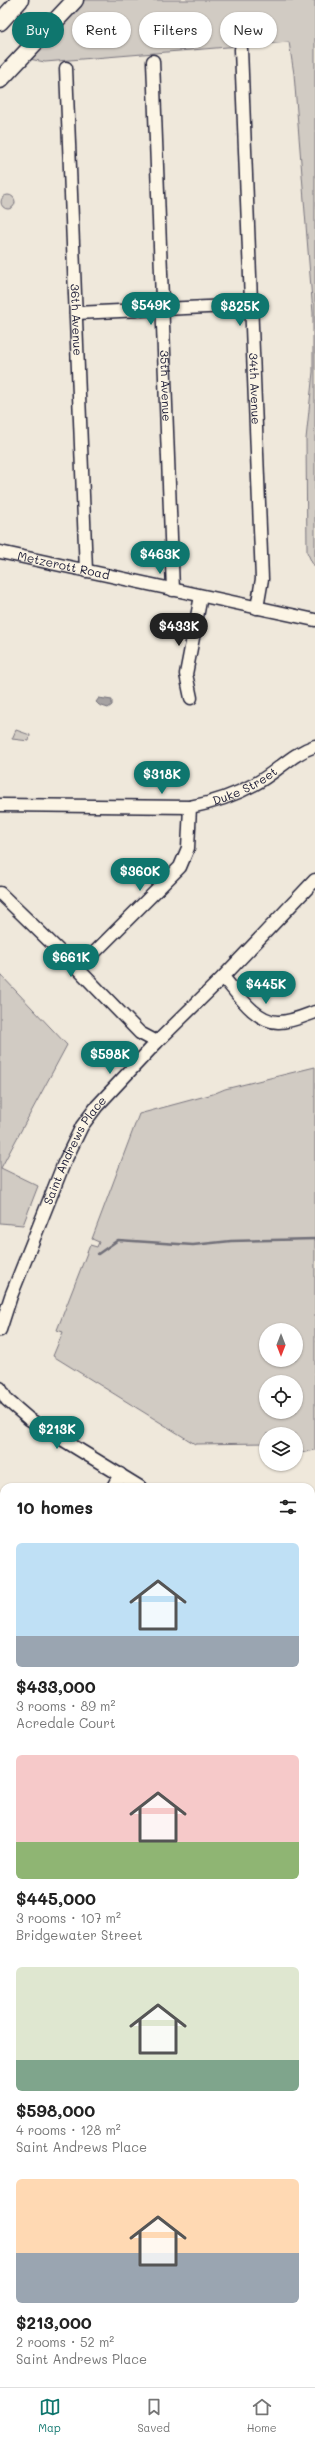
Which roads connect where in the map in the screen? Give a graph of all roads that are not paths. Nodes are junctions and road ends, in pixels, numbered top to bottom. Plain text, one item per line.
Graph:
1 (20, 0) edge
2 (75, 0) edge
3 (0, 22) edge
4 (241, 49) dead end
5 (153, 61) dead end
6 (66, 68) dead end
7 (0, 80) edge
8 (251, 305) junction
9 (162, 309) junction
10 (76, 313) junction
11 (0, 552) edge
12 (86, 571) junction
13 (173, 590) junction
14 (201, 596) junction
15 (257, 608) junction
16 (315, 620) edge
17 (191, 698) dead end
18 (315, 746) edge
19 (0, 805) edge
20 (190, 807) junction
21 (315, 880) edge
22 (0, 893) edge
23 (78, 969) junction
24 (223, 977) junction
25 (315, 1012) edge
26 (157, 1042) junction
27 (6, 1295) edge
28 (0, 1330) edge
29 (0, 1388) edge
30 (120, 1474) junction
31 (115, 1483) edge
32 (134, 1483) edge

1 - 3 main road
2 - 7 main road
4 - 8 street, 34th Avenue
5 - 9 street, 35th Avenue
6 - 10 street, 36th Avenue
8 - 9 street
8 - 15 street, 34th Avenue
9 - 10 street
9 - 13 street, 35th Avenue
10 - 12 street, 36th Avenue
11 - 12 street, Metzerott Road
12 - 13 street, Metzerott Road
13 - 14 street, Metzerott Road
14 - 15 street, Metzerott Road
14 - 17 street
15 - 16 street, Metzerott Road
18 - 20 street, Duke Street
19 - 20 street, Duke Street
20 - 23 street
21 - 24 street, Saint Andrews Place
22 - 23 street
23 - 26 street
24 - 25 street
24 - 26 street, Saint Andrews Place
26 - 27 street, Saint Andrews Place
27 - 28 street, Saint Andrews Place
29 - 30 street
30 - 31 street
30 - 32 street

